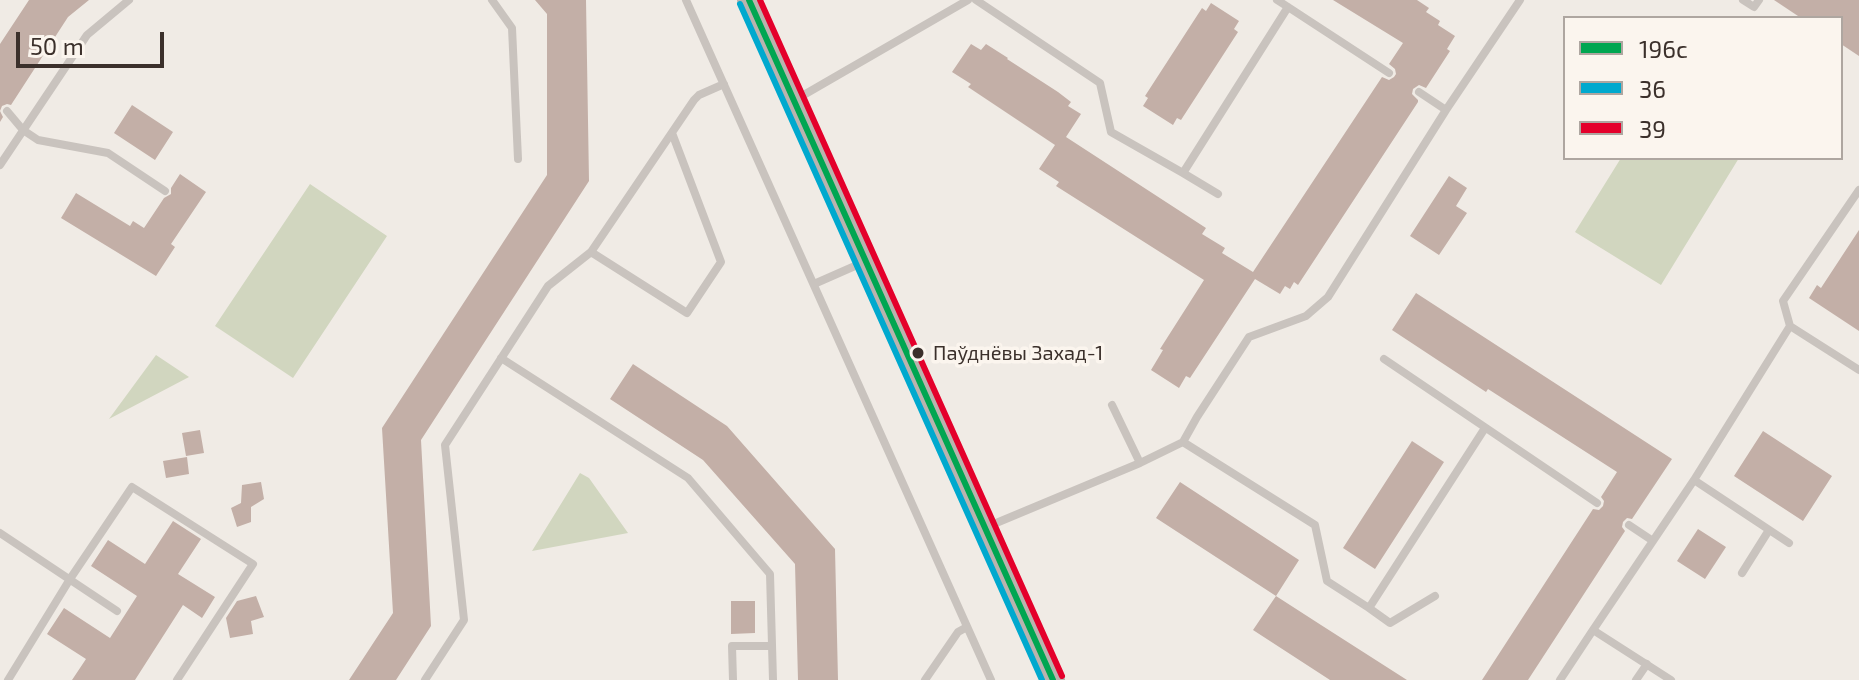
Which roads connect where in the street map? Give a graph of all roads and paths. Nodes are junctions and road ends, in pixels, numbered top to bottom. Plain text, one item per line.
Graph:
1 (129, 0) edge
2 (492, 0) edge
3 (686, 0) edge
4 (749, 0) edge
5 (968, 0) edge
6 (976, 0) edge
7 (1277, 0) edge
8 (1520, 0) edge
9 (1743, 0) edge
10 (1759, 0) edge
11 (1288, 7) junction
12 (1389, 73) dead end
13 (724, 84) junction
14 (1419, 92) dead end
15 (794, 101) junction
16 (1446, 110) junction
17 (7, 111) dead end
18 (23, 130) junction
19 (672, 133) junction
20 (518, 159) dead end
21 (0, 165) edge
22 (1183, 173) junction
23 (1859, 190) edge
24 (165, 191) dead end
25 (1218, 194) dead end
26 (591, 252) junction
27 (866, 262) junction
28 (814, 284) junction
29 (1790, 326) junction
30 (501, 358) junction
31 (1384, 359) dead end
32 (1859, 370) edge
33 (1112, 405) dead end
34 (1485, 428) junction
35 (1183, 442) junction
36 (1140, 463) junction
37 (1694, 480) junction
38 (1597, 503) dead end
39 (1629, 525) dead end
40 (985, 528) junction
41 (1769, 530) junction
42 (0, 533) edge
43 (1653, 541) junction
44 (1789, 543) dead end
45 (1742, 573) dead end
46 (70, 579) junction
47 (1435, 596) dead end
48 (1369, 608) junction
49 (117, 611) dead end
50 (967, 627) junction
51 (1593, 630) junction
52 (772, 646) junction
53 (1647, 664) junction
54 (8, 680) edge
55 (177, 680) edge
56 (425, 680) edge
57 (733, 680) edge
58 (773, 680) edge
59 (925, 680) edge
60 (991, 680) edge
61 (1053, 680) edge
62 (1560, 680) edge
63 (1636, 680) edge
64 (1671, 680) edge

1 - 18 lane
2 - 20 lane
3 - 13 lane
4 - 15 main road
5 - 15 lane
6 - 22 lane
7 - 11 lane
8 - 16 lane
9 - 10 lane
11 - 12 lane
11 - 22 lane
13 - 19 lane
13 - 28 lane
14 - 16 lane
15 - 27 main road
16 - 35 lane
17 - 18 lane
18 - 21 lane
18 - 24 lane
19 - 26 lane
19 - 26 lane
22 - 25 lane
23 - 29 lane
26 - 30 lane
27 - 28 lane
27 - 40 main road
28 - 50 lane
29 - 32 lane
29 - 37 lane
30 - 52 lane
30 - 56 lane
31 - 34 lane
33 - 36 lane
34 - 38 lane
34 - 48 lane
35 - 36 lane
35 - 48 lane
36 - 40 lane
37 - 41 lane
37 - 43 lane
39 - 43 lane
40 - 61 main road
41 - 44 lane
41 - 45 lane
42 - 46 lane
43 - 51 lane
46 - 49 lane
46 - 54 lane
46 - 55 lane
47 - 48 lane
50 - 59 lane
50 - 60 lane
51 - 53 lane
51 - 62 lane
52 - 57 lane
52 - 58 lane
53 - 63 lane
53 - 64 lane

